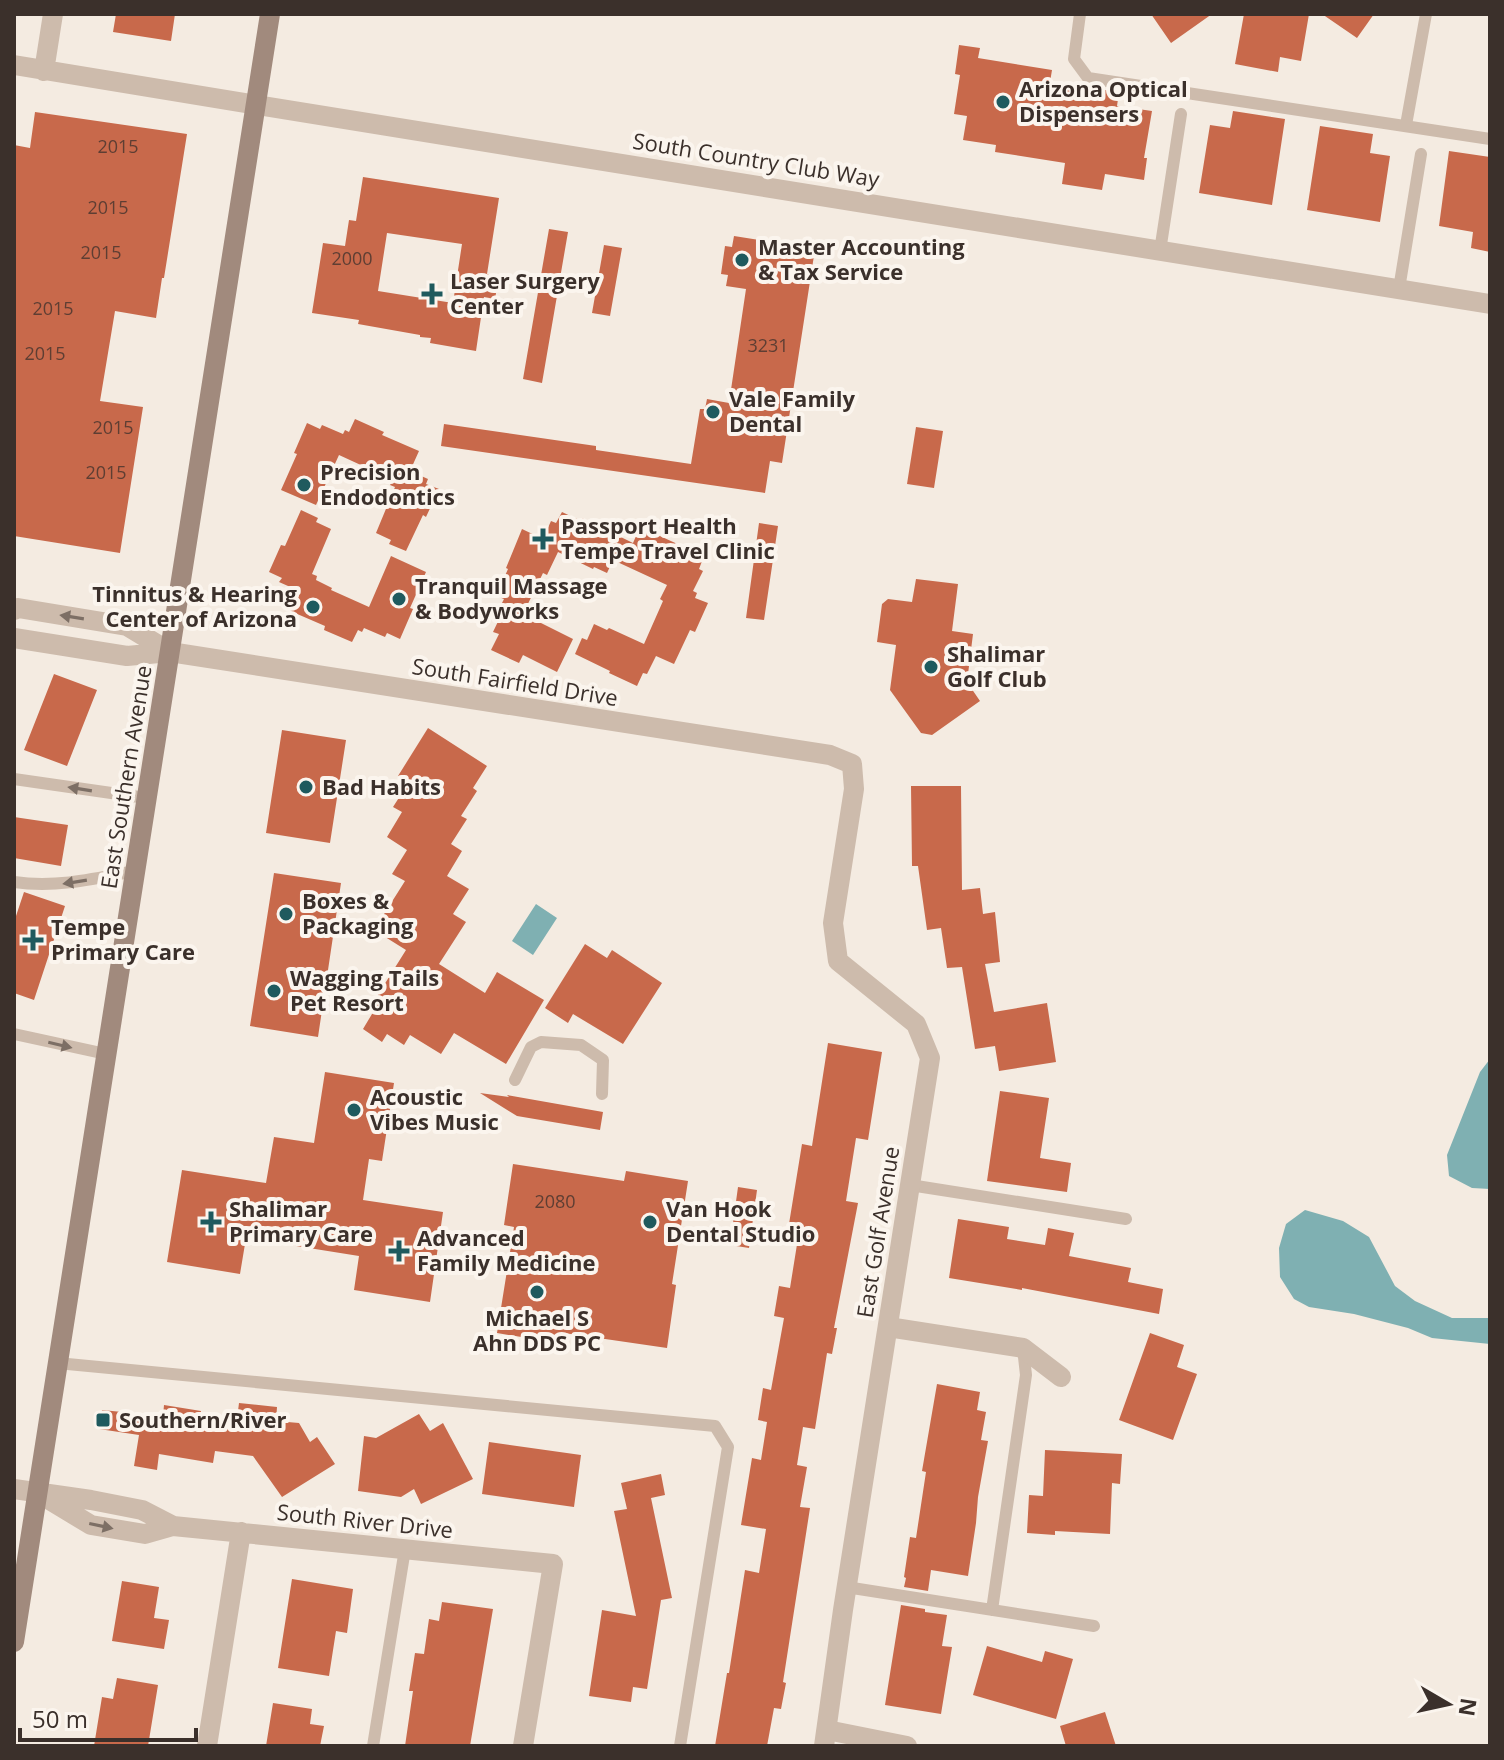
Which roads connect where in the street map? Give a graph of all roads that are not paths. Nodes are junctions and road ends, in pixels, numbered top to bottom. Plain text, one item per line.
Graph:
1 (53, 14) edge
2 (270, 14) edge
3 (1080, 14) edge
4 (1426, 14) edge
5 (14, 65) edge
6 (44, 71) junction
7 (257, 105) junction
8 (1181, 114) dead end
9 (1406, 125) junction
10 (1490, 139) edge
11 (1421, 154) dead end
12 (1160, 251) junction
13 (1399, 289) junction
14 (1490, 304) edge
15 (14, 610) edge
16 (14, 638) edge
17 (170, 652) junction
18 (852, 764) joint
19 (14, 779) edge
20 (146, 798) junction
21 (135, 871) junction
22 (14, 882) edge
23 (14, 1034) edge
24 (106, 1054) junction
25 (515, 1080) dead end
26 (602, 1094) dead end
27 (910, 1185) junction
28 (1126, 1219) dead end
29 (888, 1327) junction
30 (1023, 1348) junction
31 (57, 1363) junction
32 (1061, 1377) dead end
33 (14, 1489) edge
34 (38, 1493) junction
35 (241, 1532) junction
36 (405, 1549) junction
37 (846, 1587) junction
38 (992, 1610) junction
39 (1094, 1626) dead end
40 (14, 1642) edge
41 (826, 1738) edge
42 (207, 1746) edge
43 (373, 1746) edge
44 (523, 1746) edge
45 (680, 1746) edge
46 (907, 1746) edge

1 - 6 street
2 - 7 main road, East Southern Avenue
3 - 9 lane
4 - 9 lane
5 - 6 street, South Country Club Way
6 - 7 street, South Country Club Way
7 - 12 street, South Country Club Way
7 - 17 main road, East Southern Avenue
8 - 12 lane
9 - 10 lane
11 - 13 lane
12 - 13 street, South Country Club Way
13 - 14 street, South Country Club Way
17 -> 15 street, South Fairfield Drive
16 - 17 street, South Fairfield Drive
17 - 18 street, South Fairfield Drive
17 - 20 main road, East Southern Avenue
18 - 27 street, East Golf Avenue
20 -> 19 lane
20 - 21 main road, East Southern Avenue
21 -> 22 lane
21 - 24 main road, East Southern Avenue
23 -> 24 lane
24 - 31 main road, East Southern Avenue
25 - 26 lane
27 - 28 lane
27 - 29 street, East Golf Avenue
29 - 30 street
29 - 37 street, East Golf Avenue
30 - 32 street
30 - 38 lane
31 - 34 main road, East Southern Avenue
31 - 45 lane
33 - 34 street, South River Drive
34 - 35 street, South River Drive
34 - 40 main road, East Southern Avenue
35 - 36 street, South River Drive
35 - 42 street
36 - 43 lane
36 - 44 street, South River Drive
37 - 38 lane
37 - 41 street, East Golf Avenue
38 - 39 lane
41 - 46 street

